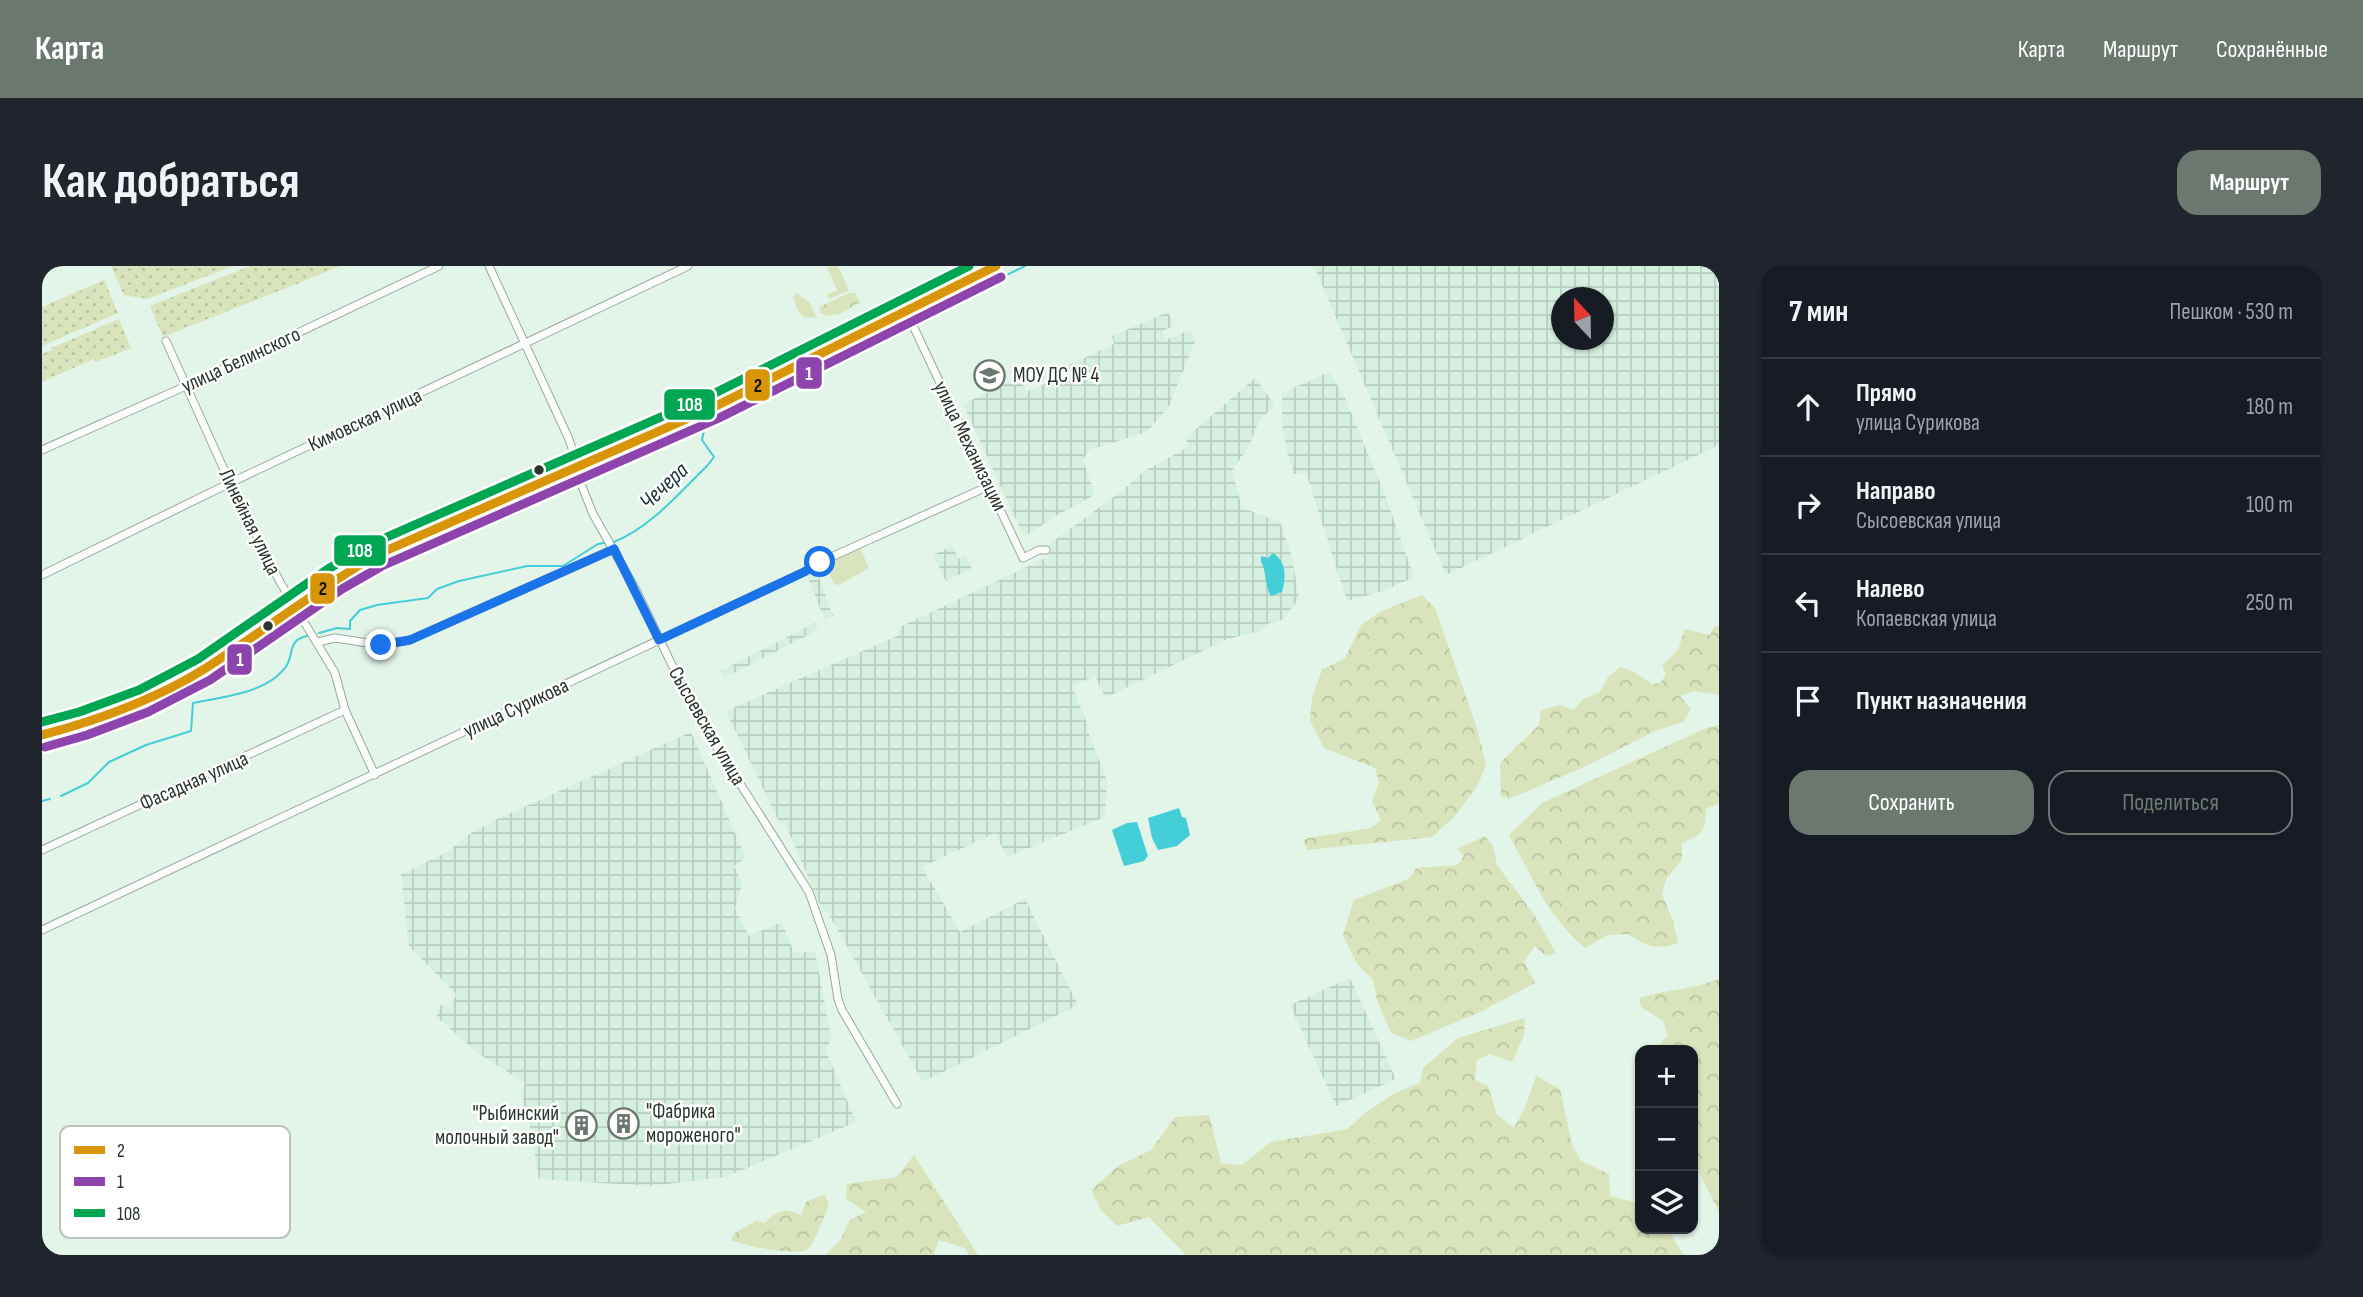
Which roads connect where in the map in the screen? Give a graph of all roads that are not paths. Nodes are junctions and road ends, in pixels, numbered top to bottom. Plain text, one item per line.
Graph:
1 (439, 266) edge
2 (489, 266) edge
3 (688, 266) edge
4 (996, 266) edge
5 (906, 312) junction
6 (166, 341) dead end
7 (525, 345) junction
8 (186, 386) junction
9 (42, 450) edge
10 (575, 469) junction
11 (230, 483) junction
12 (989, 486) junction
13 (614, 549) junction
14 (1046, 551) dead end
15 (42, 575) edge
16 (295, 607) junction
17 (659, 640) junction
18 (318, 642) junction
19 (345, 710) junction
20 (42, 735) edge
21 (375, 775) junction
22 (42, 850) edge
23 (42, 930) edge
24 (897, 1104) dead end

1 - 8 street, улица Белинского
2 - 7 street, Сысоевская улица
3 - 7 street, Кимовская улица
4 - 5 street
5 - 10 street
5 - 12 street, улица Механизации
6 - 8 street, Линейная улица
7 - 10 street, Сысоевская улица
7 - 11 street, Кимовская улица
8 - 9 street, улица Белинского
8 - 11 street, Линейная улица
10 - 13 street, Сысоевская улица
10 - 16 street
11 - 15 street, Кимовская улица
11 - 16 street, Линейная улица
12 - 14 street, улица Механизации
12 - 17 street, улица Сурикова
13 - 17 street, Сысоевская улица
13 - 18 street
16 - 18 street, Линейная улица
16 - 20 street
17 - 21 street, улица Сурикова
17 - 24 street, Сысоевская улица
18 - 19 street, Линейная улица
19 - 21 street, Линейная улица
19 - 22 street, Фасадная улица
21 - 23 street, улица Сурикова

